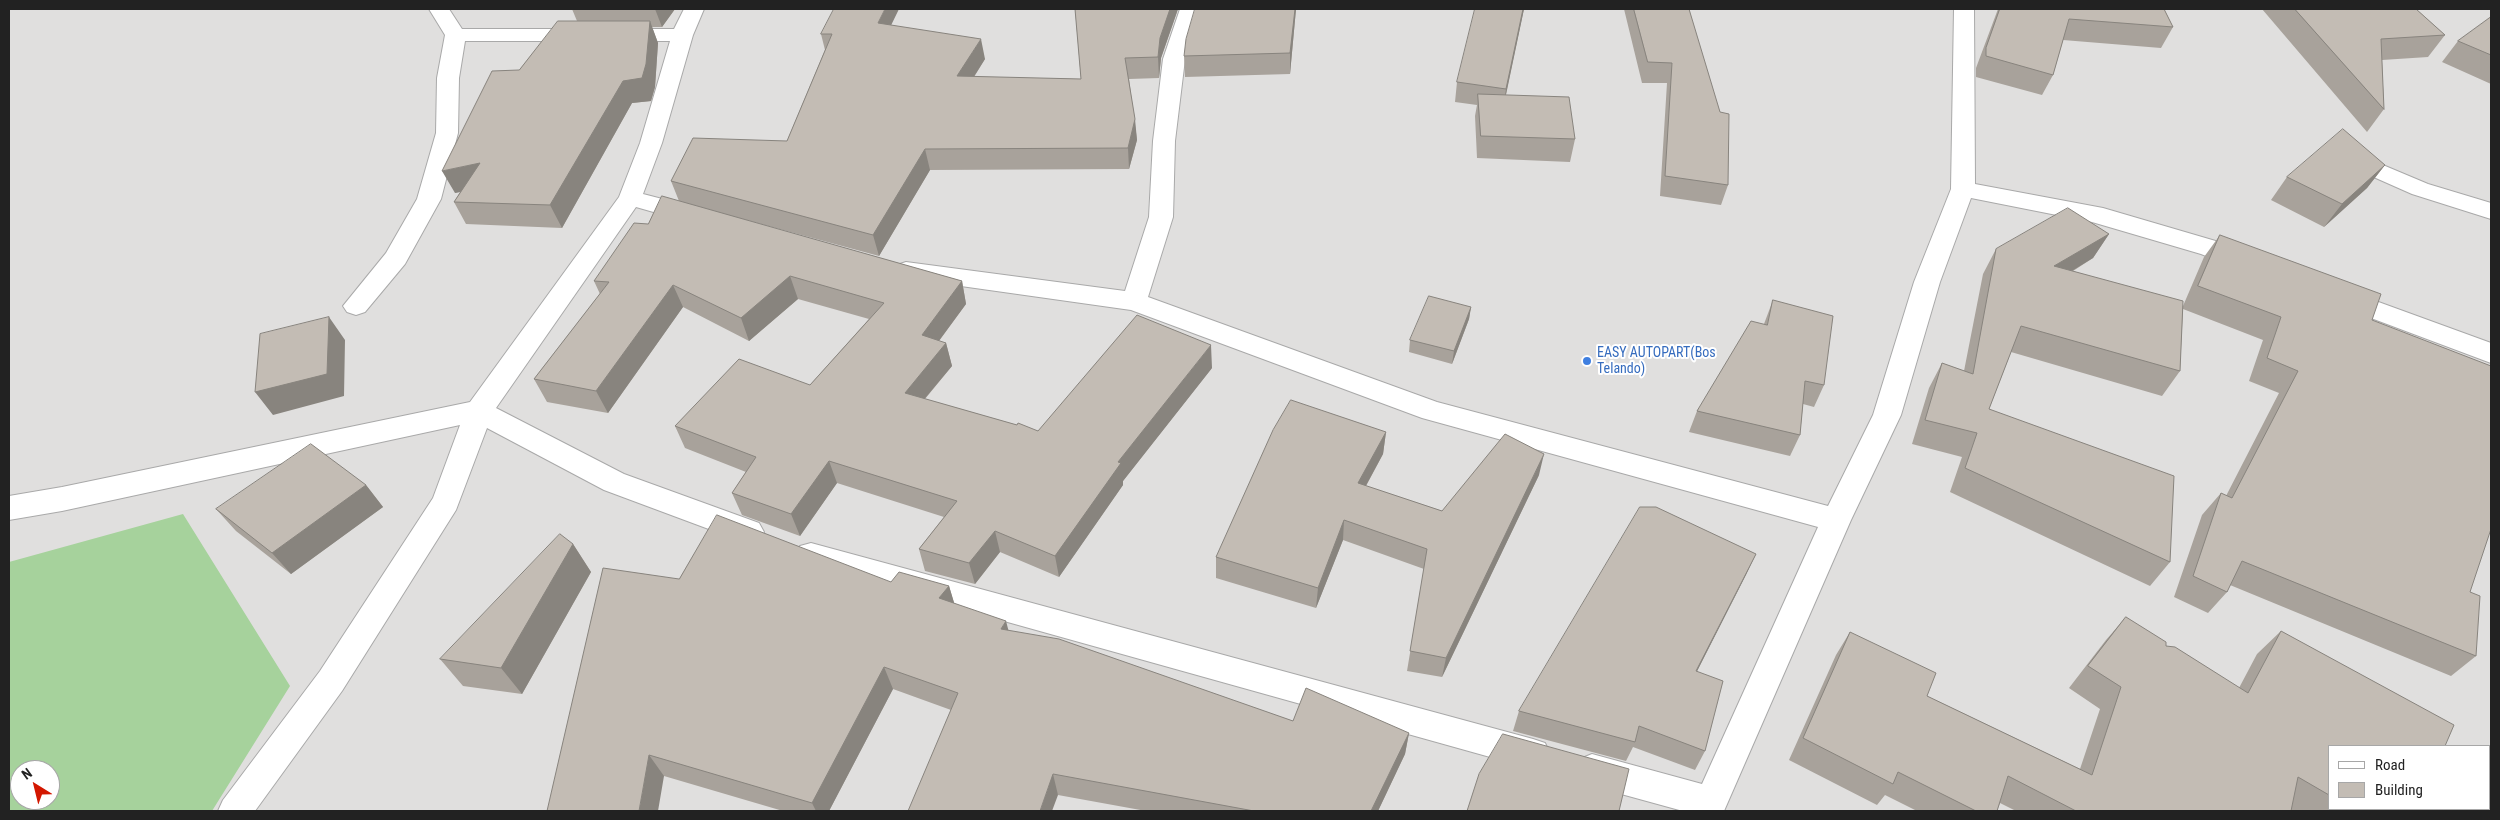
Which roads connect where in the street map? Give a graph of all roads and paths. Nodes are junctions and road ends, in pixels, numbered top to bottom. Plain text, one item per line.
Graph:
1 (439, 9) edge
2 (694, 9) edge
3 (1190, 9) edge
4 (1964, 9) edge
5 (456, 35) junction
6 (682, 35) junction
7 (2359, 162) edge
8 (1962, 189) junction
9 (630, 198) junction
10 (2491, 211) edge
11 (715, 222) edge
12 (887, 269) edge
13 (2266, 269) edge
14 (2323, 290) edge
15 (1134, 301) junction
16 (356, 306) dead end
17 (2491, 353) edge
18 (479, 412) junction
19 (9, 508) edge
20 (1836, 520) junction
21 (1708, 807) edge
22 (235, 811) edge

1 - 5 street
2 - 6 street
3 - 15 street
4 - 8 street
5 - 6 street
5 - 16 street
6 - 9 street
7 - 10 street
8 - 13 street
8 - 20 street
9 - 11 street
9 - 18 street
12 - 15 street
14 - 17 street
15 - 20 street
18 - 19 street
18 - 21 street
18 - 22 street
20 - 21 street

